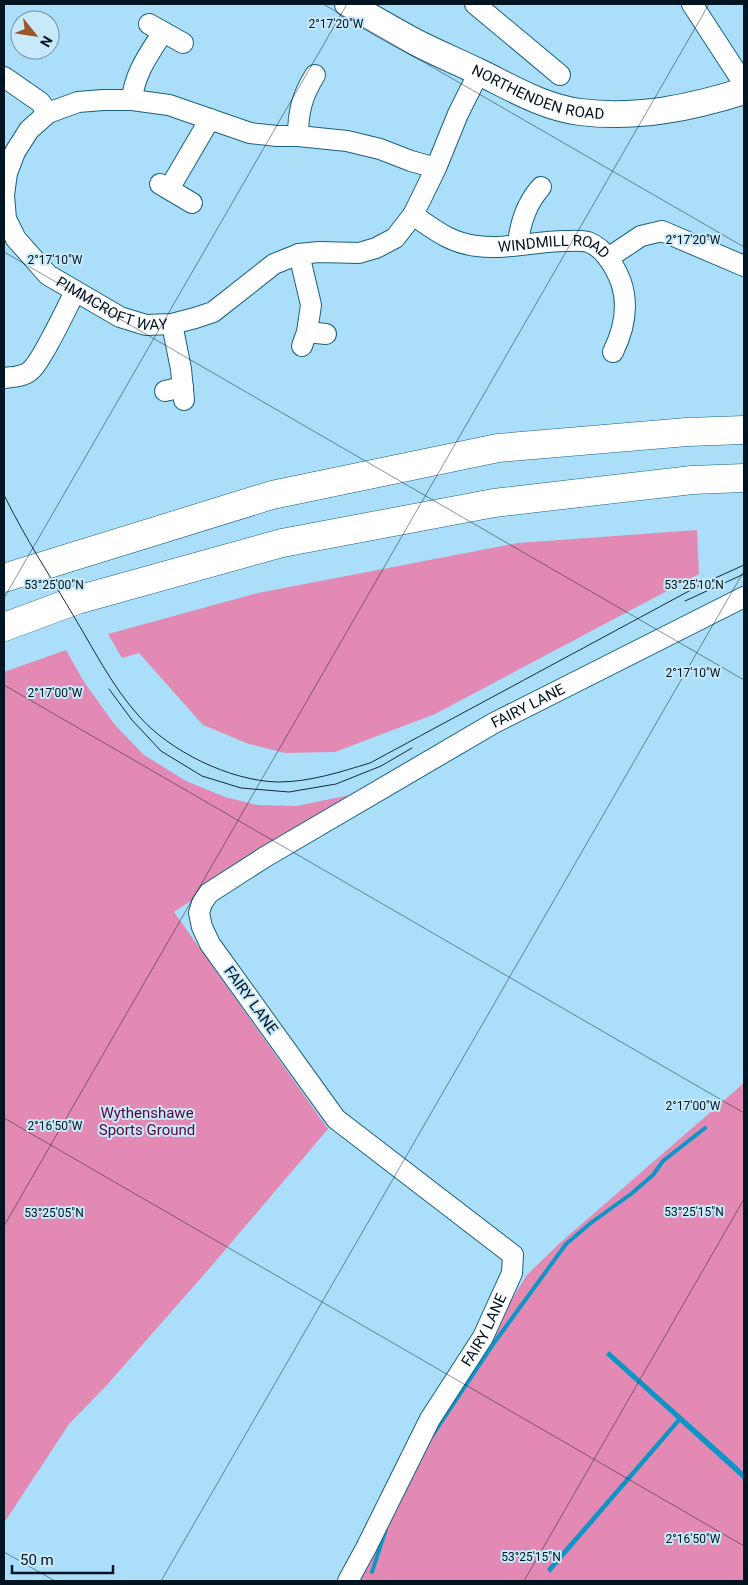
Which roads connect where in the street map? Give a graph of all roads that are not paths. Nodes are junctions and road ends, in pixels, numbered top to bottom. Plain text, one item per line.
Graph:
1 (348, 4) edge
2 (477, 4) edge
3 (692, 4) edge
4 (183, 43) dead end
5 (479, 72) junction
6 (560, 75) dead end
7 (4, 77) edge
8 (307, 77) dead end
9 (744, 84) edge
10 (744, 91) edge
11 (132, 100) junction
12 (48, 112) junction
13 (210, 119) junction
14 (298, 136) junction
15 (436, 168) junction
16 (541, 187) dead end
17 (192, 204) dead end
18 (413, 215) junction
19 (518, 244) junction
20 (299, 254) junction
21 (608, 258) junction
22 (744, 266) edge
23 (75, 292) junction
24 (172, 324) junction
25 (311, 337) dead end
26 (621, 349) dead end
27 (4, 378) edge
28 (178, 393) dead end
29 (744, 430) edge
30 (744, 478) edge
31 (4, 578) edge
32 (744, 597) edge
33 (4, 627) edge
34 (348, 1581) edge

1 - 5 main road, NORTHENDEN ROAD
2 - 6 street, NORTHENDEN ROAD
3 - 9 street
4 - 11 street
5 - 10 main road, NORTHENDEN ROAD
5 - 15 street, PIMMCROFT WAY
7 - 12 street
8 - 14 street
11 - 12 street, PIMMCROFT WAY
11 - 13 street, PIMMCROFT WAY
12 - 23 street, PIMMCROFT WAY
13 - 14 street, PIMMCROFT WAY
13 - 17 street
14 - 15 street, PIMMCROFT WAY
15 - 18 street, PIMMCROFT WAY
16 - 19 street
18 - 19 street, WINDMILL ROAD
18 - 20 street, PIMMCROFT WAY
19 - 21 street, WINDMILL ROAD
20 - 24 street, PIMMCROFT WAY
20 - 25 street
21 - 22 street
21 - 26 street, WINDMILL ROAD
23 - 24 street, PIMMCROFT WAY
23 - 27 street
24 - 28 street
29 - 31 highway
30 - 33 highway
32 - 34 street, FAIRY LANE

